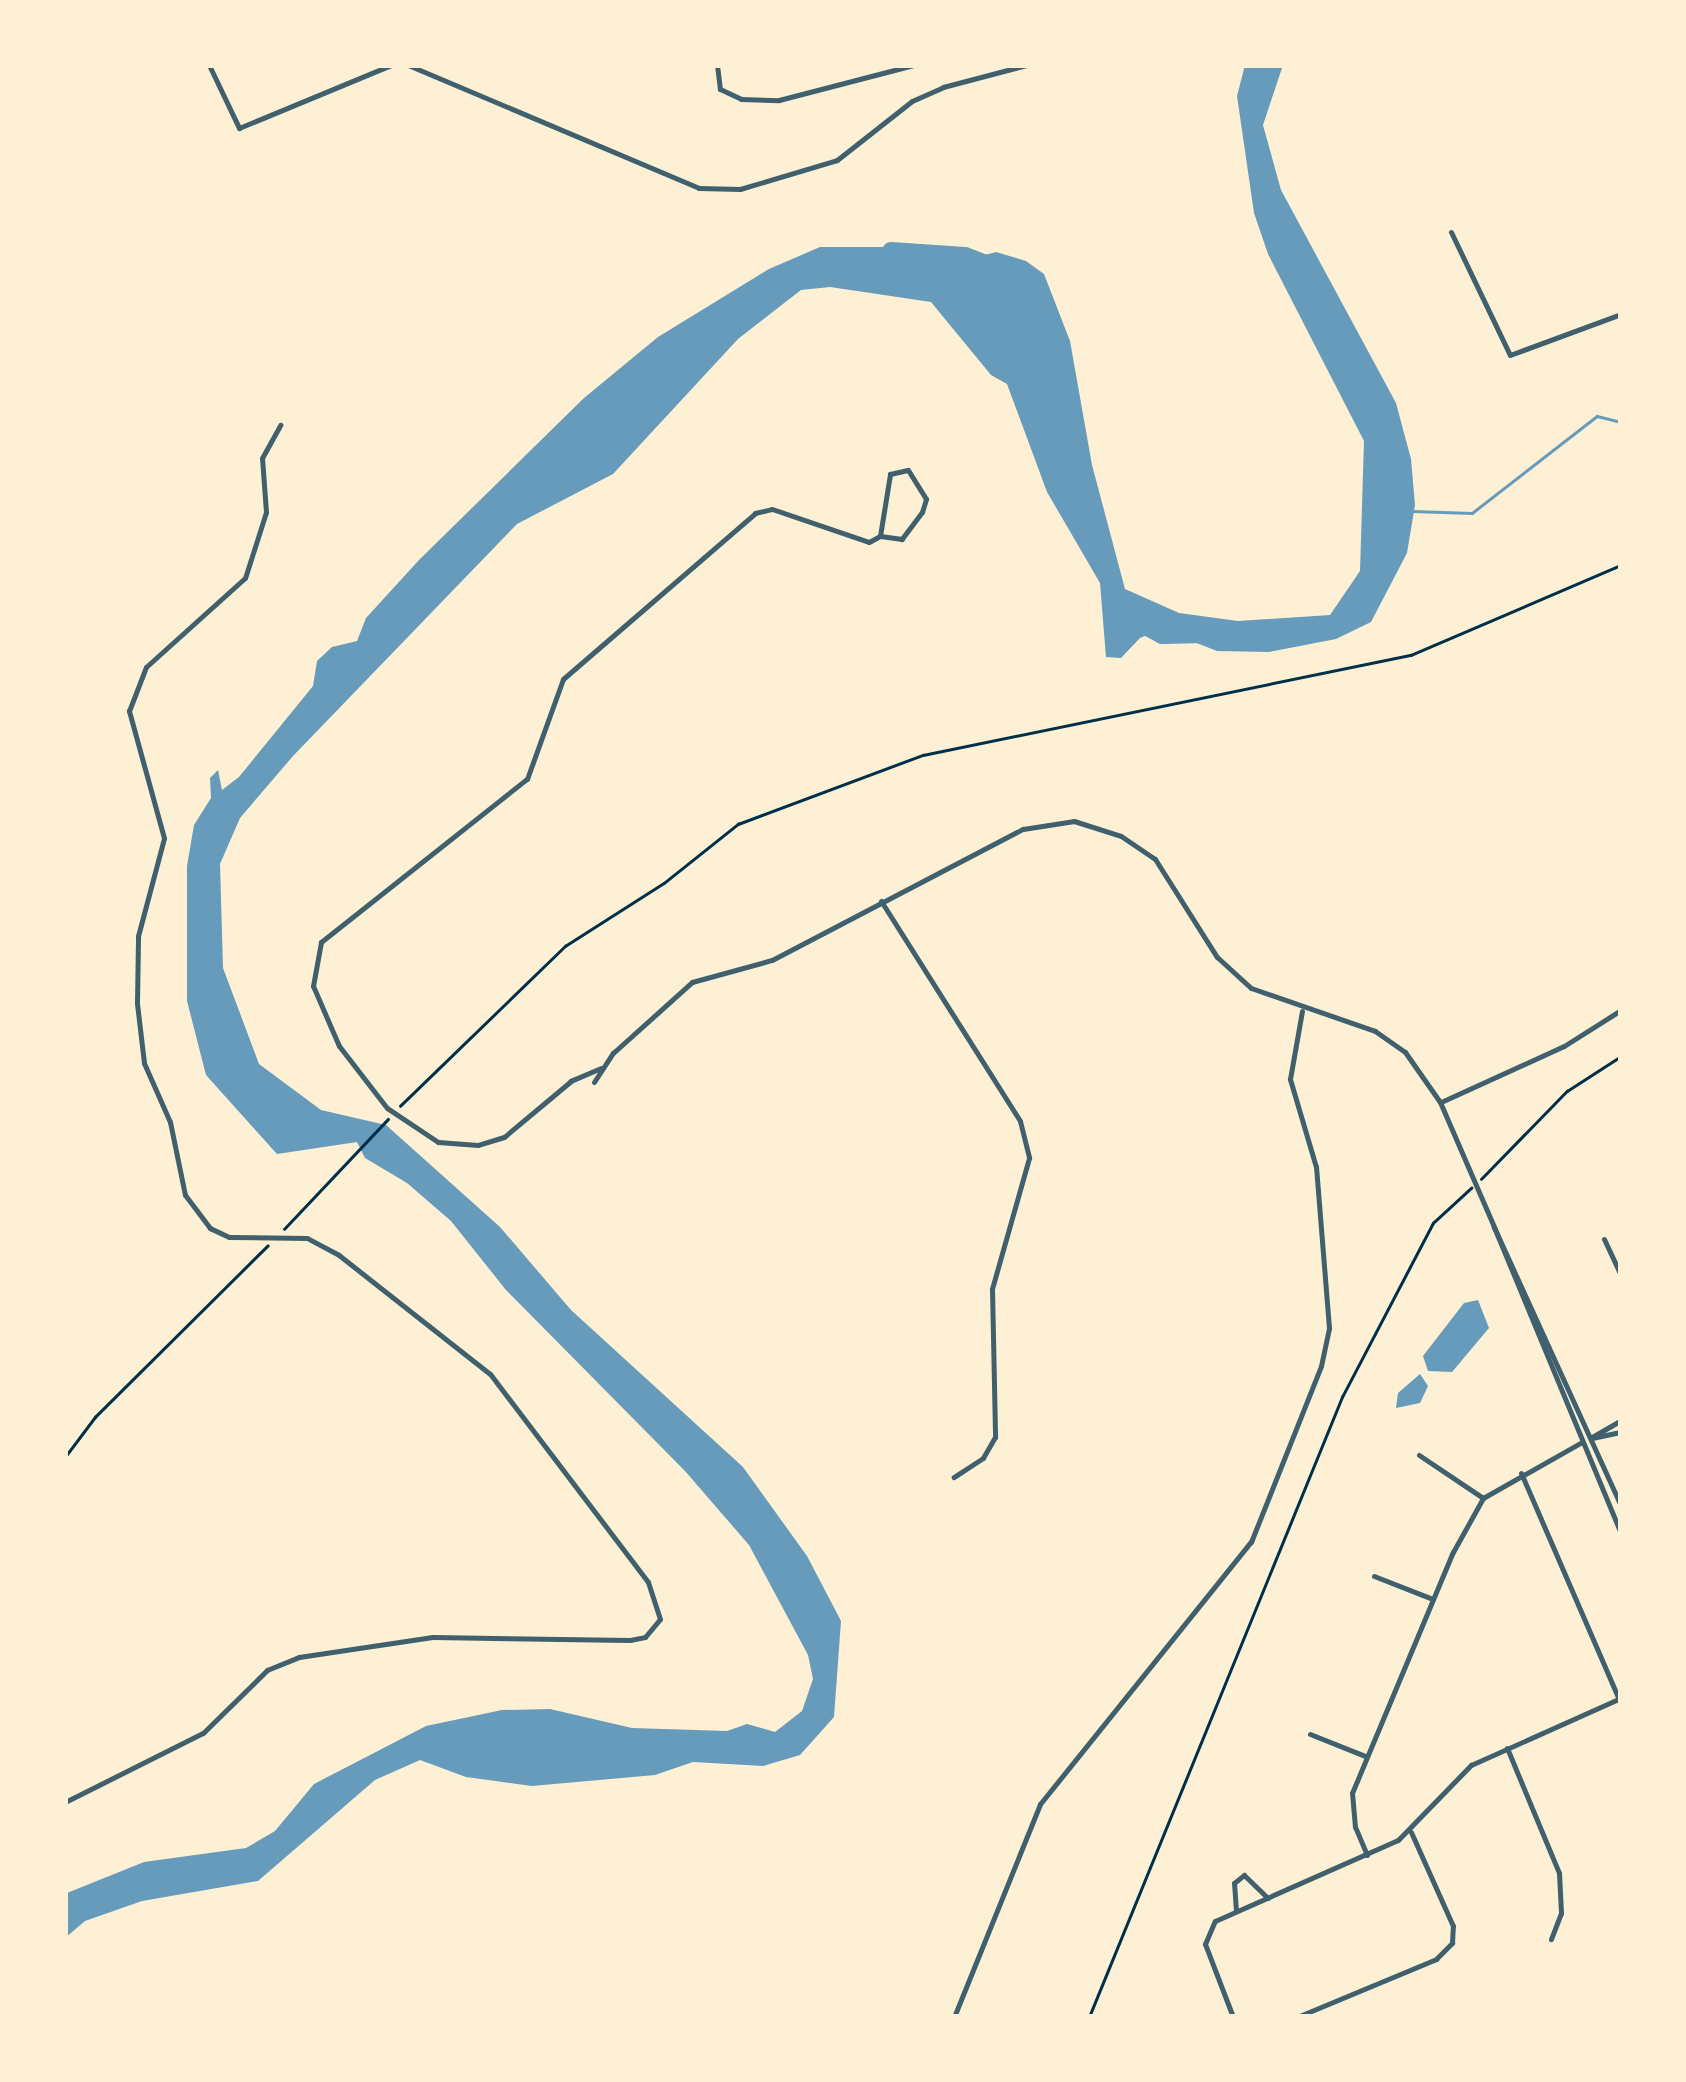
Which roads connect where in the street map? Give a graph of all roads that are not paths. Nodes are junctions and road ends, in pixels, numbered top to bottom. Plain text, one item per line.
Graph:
1 (209, 65) edge
2 (391, 65) edge
3 (408, 65) edge
4 (717, 65) edge
5 (913, 65) edge
6 (1027, 65) edge
7 (1450, 232) dead end
8 (1621, 314) edge
9 (280, 425) dead end
10 (880, 536) junction
11 (881, 901) junction
12 (1621, 1010) edge
13 (1302, 1011) junction
14 (601, 1068) junction
15 (594, 1082) dead end
16 (1440, 1102) junction
17 (1494, 1227) junction
18 (1604, 1240) dead end
19 (1621, 1275) edge
20 (1621, 1420) edge
21 (1621, 1432) edge
22 (1592, 1438) junction
23 (1582, 1442) junction
24 (1418, 1455) dead end
25 (1520, 1472) junction
26 (954, 1477) dead end
27 (1483, 1498) junction
28 (1621, 1506) edge
29 (1621, 1533) edge
30 (1374, 1576) dead end
31 (1430, 1598) junction
32 (1620, 1700) edge
33 (1310, 1734) dead end
34 (1507, 1748) junction
35 (1365, 1756) junction
36 (65, 1802) edge
37 (1411, 1832) junction
38 (1366, 1855) junction
39 (1268, 1898) junction
40 (1236, 1912) junction
41 (1551, 1940) dead end
42 (954, 2017) edge
43 (1233, 2017) edge
44 (1297, 2017) edge

1 - 2 street
3 - 6 street
4 - 5 street
7 - 8 street
9 - 36 street
10 - 10 street
10 - 14 street
11 - 13 street
11 - 14 street
11 - 26 street
12 - 16 street
13 - 16 street
13 - 42 street
14 - 15 street
16 - 17 street
17 - 22 street
17 - 23 street
18 - 19 street
20 - 22 street
21 - 22 street
22 - 23 street
22 - 28 street
23 - 25 street
23 - 29 street
24 - 27 street
25 - 27 street
25 - 32 street
27 - 31 street
30 - 31 street
31 - 35 street
32 - 34 street
33 - 35 street
34 - 37 street
34 - 41 street
35 - 38 street
37 - 38 street
37 - 44 street
38 - 39 street
39 - 40 street
39 - 40 street
40 - 43 street

